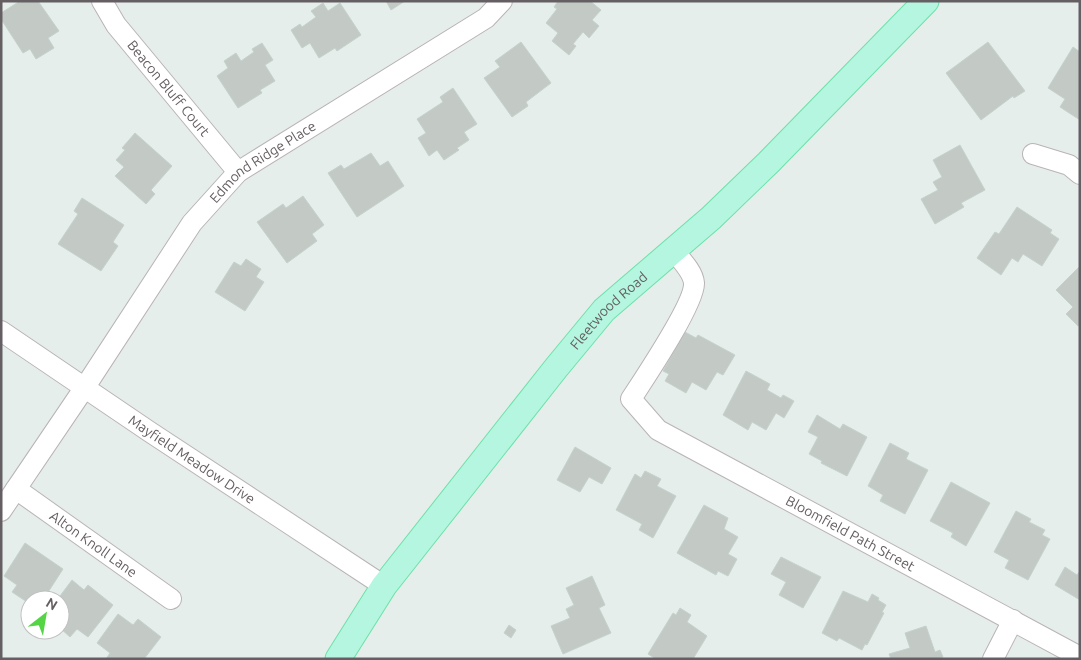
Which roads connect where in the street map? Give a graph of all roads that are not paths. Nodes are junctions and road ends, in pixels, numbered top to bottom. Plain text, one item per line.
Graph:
1 (102, 1) edge
2 (502, 1) edge
3 (926, 1) edge
4 (1033, 154) dead end
5 (238, 172) junction
6 (1080, 174) edge
7 (673, 250) junction
8 (1, 331) edge
9 (85, 387) junction
10 (16, 489) junction
11 (1, 511) edge
12 (384, 586) junction
13 (171, 599) dead end
14 (1013, 620) junction
15 (1080, 657) edge
16 (338, 659) edge
17 (993, 659) edge

1 - 5 street, Beacon Bluff Court
2 - 5 street, Edmond Ridge Place
3 - 7 main road, Fleetwood Road
4 - 6 street
5 - 9 street, Edmond Ridge Place
7 - 12 main road, Fleetwood Road
7 - 14 street, Bloomfield Path Street
8 - 9 street, Mayfield Meadow Drive
9 - 10 street, Edmond Ridge Place
9 - 12 street, Mayfield Meadow Drive
10 - 11 street, Edmond Ridge Place
10 - 13 street, Alton Knoll Lane
12 - 16 main road, Fleetwood Road
14 - 15 street, Bloomfield Path Street
14 - 17 street

